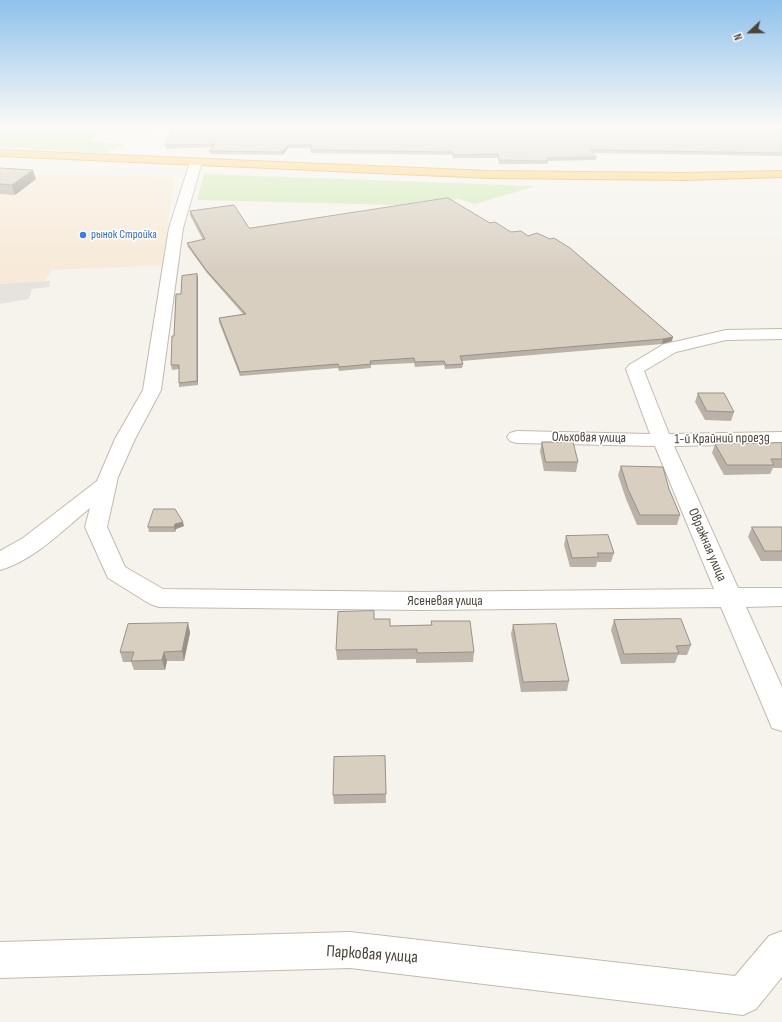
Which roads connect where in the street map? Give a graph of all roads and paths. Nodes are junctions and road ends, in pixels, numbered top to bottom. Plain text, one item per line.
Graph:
1 (192, 174) edge
2 (504, 174) edge
3 (782, 174) edge
4 (782, 334) edge
5 (517, 437) dead end
6 (782, 438) edge
7 (662, 440) junction
8 (106, 484) junction
9 (0, 562) edge
10 (782, 597) edge
11 (730, 598) junction
12 (782, 719) edge
13 (782, 949) edge
14 (0, 960) edge

1 - 8 street
2 - 3 highway
4 - 7 street, Овражная улица
5 - 7 street, Ольховая улица
6 - 7 street, 1-й Крайний проезд
7 - 11 street, Овражная улица
8 - 9 street
8 - 11 street, Ясеневая улица
10 - 11 street, Ясеневая улица
11 - 12 street, Овражная улица
13 - 14 street, Парковая улица

